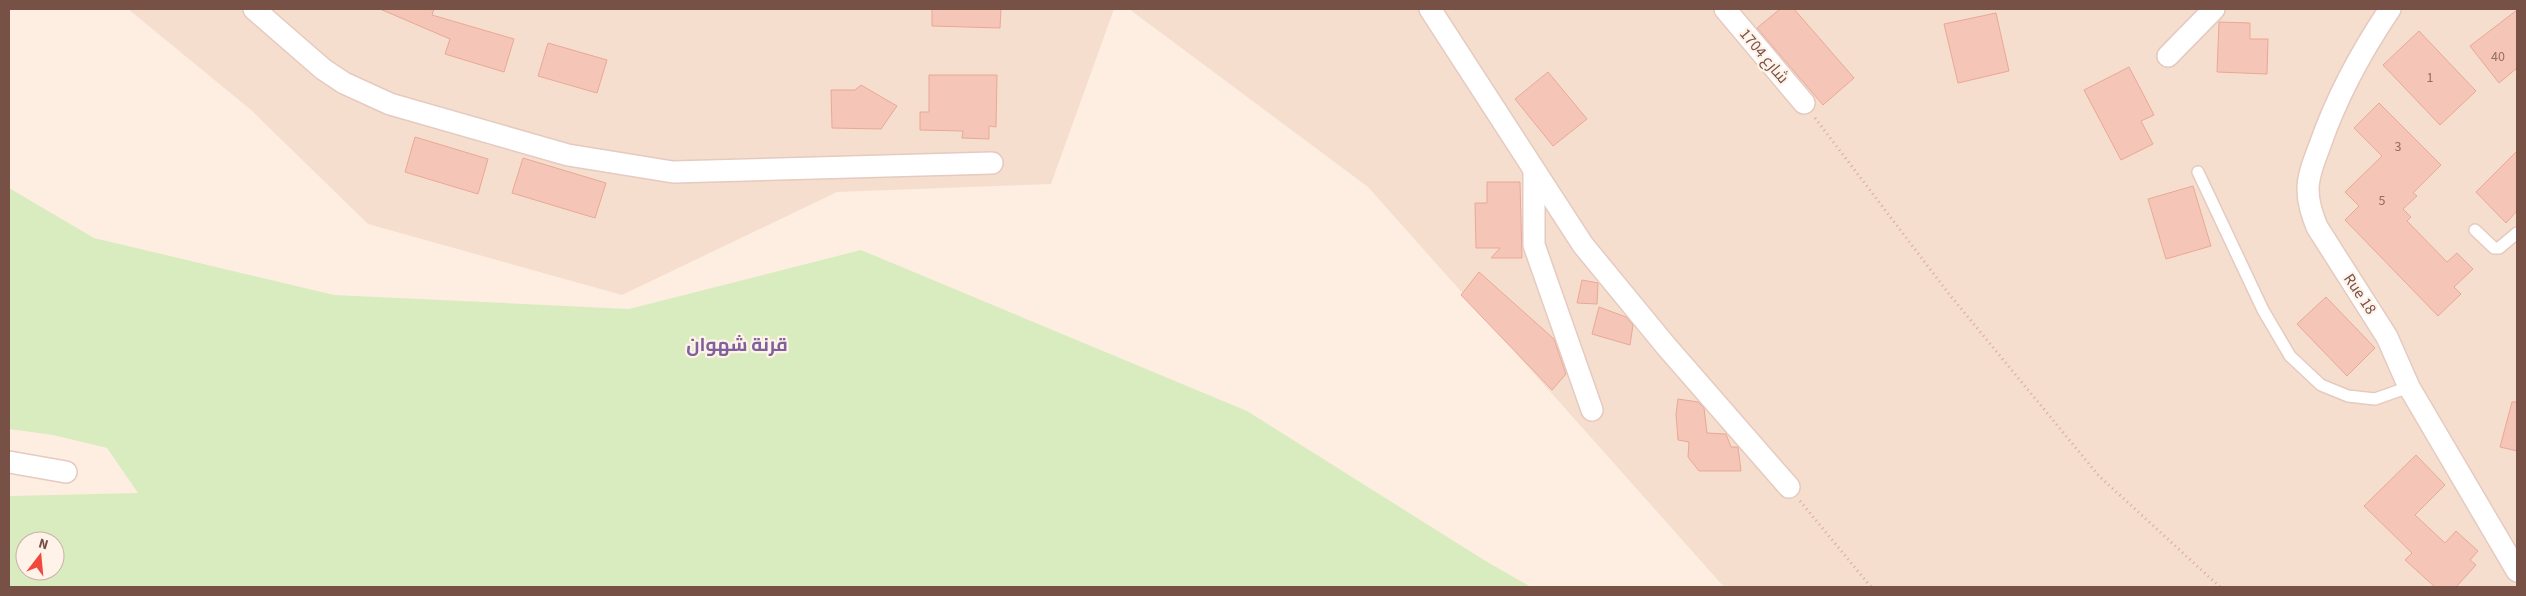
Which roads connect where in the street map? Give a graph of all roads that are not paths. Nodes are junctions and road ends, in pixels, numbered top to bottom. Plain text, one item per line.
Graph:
1 (254, 9) edge
2 (1430, 9) edge
3 (1725, 9) edge
4 (2214, 9) edge
5 (2390, 9) edge
6 (2168, 56) dead end
7 (1804, 103) road end
8 (992, 163) dead end
9 (1534, 170) junction
10 (2198, 172) dead end
11 (2475, 230) dead end
12 (2517, 233) edge
13 (2408, 387) junction
14 (1592, 410) dead end
15 (9, 462) edge
16 (66, 472) dead end
17 (1789, 487) road end
18 (2517, 570) edge

1 - 8 street
2 - 9 street
3 - 7 street, شارع 1704
4 - 6 street
5 - 13 street, Rue 18
9 - 14 street
9 - 17 street
10 - 13 lane
11 - 12 lane
13 - 18 street, Rue 18
15 - 16 street

